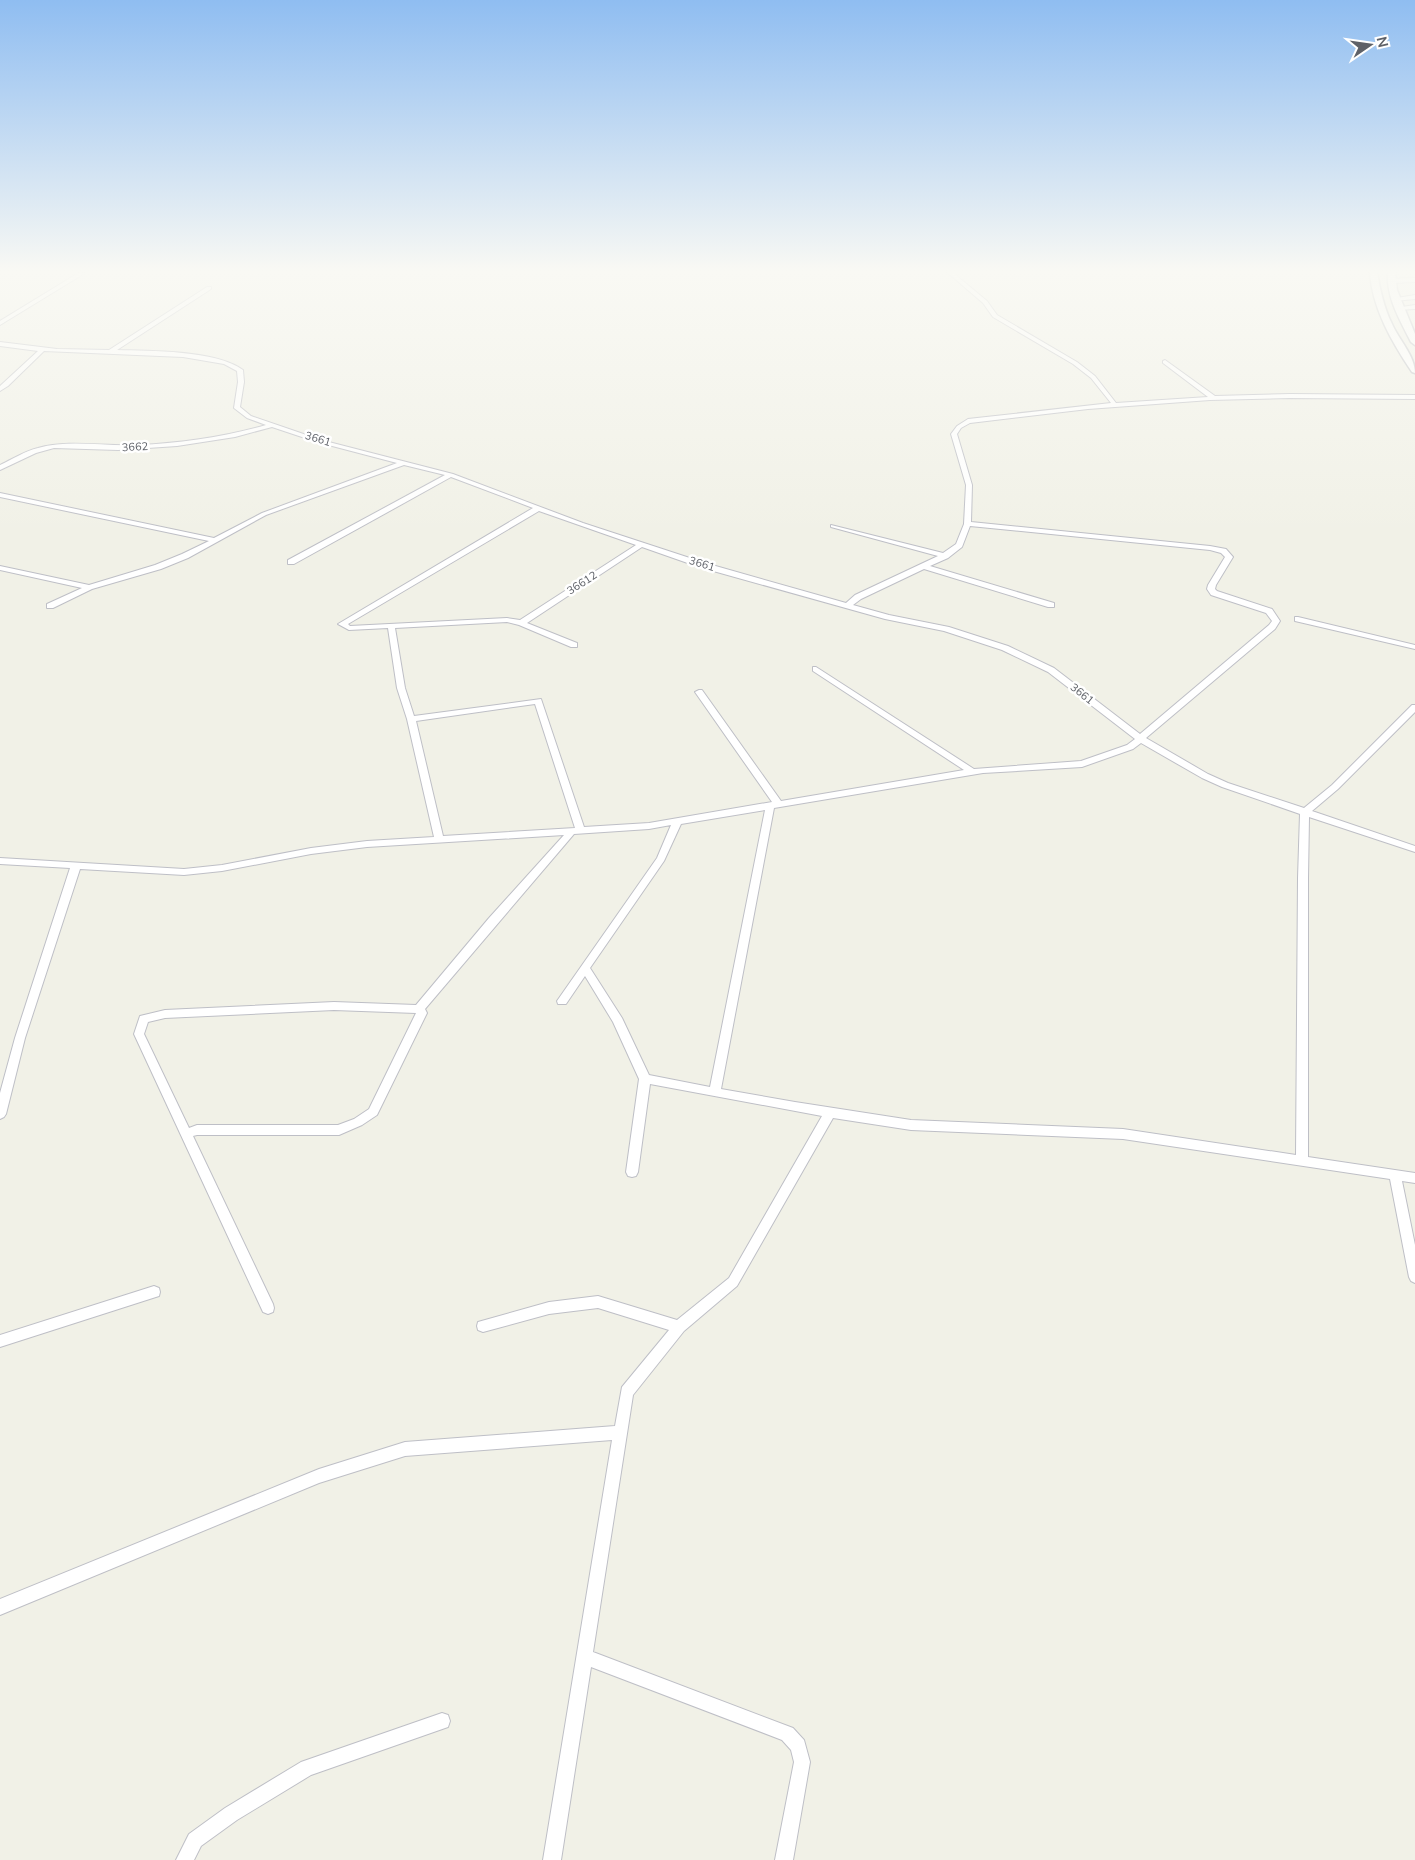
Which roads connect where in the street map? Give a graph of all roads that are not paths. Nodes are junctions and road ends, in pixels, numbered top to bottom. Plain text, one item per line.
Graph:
1 (29, 359) edge
2 (203, 359) edge
3 (1068, 359) edge
4 (1408, 359) edge
5 (1165, 362) dead end
6 (1415, 370) edge
7 (0, 388) edge
8 (1415, 397) edge
9 (1215, 399) junction
10 (1115, 406) junction
11 (273, 425) junction
12 (401, 464) junction
13 (0, 468) edge
14 (451, 475) junction
15 (0, 495) edge
16 (539, 508) junction
17 (967, 524) junction
18 (833, 526) dead end
19 (216, 540) junction
20 (642, 544) junction
21 (945, 556) junction
22 (291, 562) dead end
23 (924, 567) junction
24 (0, 568) edge
25 (89, 587) junction
26 (848, 605) junction
27 (50, 606) dead end
28 (1051, 606) dead end
29 (1298, 619) dead end
30 (521, 623) junction
31 (391, 625) junction
32 (574, 645) dead end
33 (1415, 647) edge
34 (816, 669) dead end
35 (699, 692) dead end
36 (1415, 707) edge
37 (412, 719) junction
38 (1139, 738) junction
39 (973, 772) junction
40 (775, 806) junction
41 (1305, 812) junction
42 (678, 822) junction
43 (576, 831) junction
44 (439, 839) junction
45 (1415, 848) edge
46 (0, 861) edge
47 (76, 866) junction
48 (585, 968) junction
49 (562, 1001) dead end
50 (419, 1008) junction
51 (645, 1079) junction
52 (715, 1092) junction
53 (830, 1113) junction
54 (0, 1114) edge
55 (186, 1134) junction
56 (1302, 1160) junction
57 (632, 1172) dead end
58 (1395, 1175) junction
59 (1415, 1178) edge
60 (1415, 1277) edge
61 (154, 1292) dead end
62 (268, 1308) dead end
63 (484, 1326) dead end
64 (679, 1327) junction
65 (0, 1341) edge
66 (621, 1432) junction
67 (0, 1606) edge
68 (585, 1657) junction
69 (442, 1721) dead end
70 (185, 1860) edge
71 (552, 1860) edge
72 (784, 1860) edge

1 - 7 street
2 - 11 street, 3661
3 - 10 street
4 - 6 street
5 - 9 street
8 - 9 street
9 - 10 street
10 - 17 street
11 - 12 street, 3661
11 - 13 street, 3662
12 - 14 street, 3661
12 - 19 street
14 - 16 street, 3661
14 - 22 street
15 - 19 street
16 - 20 street, 3661
16 - 31 street
17 - 21 street
17 - 38 street
18 - 21 street
19 - 25 street
20 - 26 street, 3661
20 - 30 street, 36612
21 - 23 street
23 - 26 street
23 - 28 street
24 - 25 street
25 - 27 street
26 - 38 street, 3661
29 - 33 street
30 - 31 street
30 - 32 street
31 - 37 street
34 - 39 street
35 - 40 street
36 - 41 street
37 - 43 street
37 - 44 street
38 - 39 street
38 - 41 street, 3661
39 - 40 street
40 - 42 street
40 - 52 street
41 - 45 street, 3661
41 - 56 street
42 - 43 street
42 - 48 street
43 - 44 street
43 - 50 street
44 - 47 street
46 - 47 street
47 - 54 street
48 - 49 street
48 - 51 street
50 - 55 street
50 - 55 street
51 - 52 street
51 - 57 street
52 - 53 street
53 - 56 street
53 - 64 street
55 - 62 street
56 - 58 street
58 - 59 street
58 - 60 street
61 - 65 street
63 - 64 street
64 - 66 street
66 - 67 street
66 - 68 street
68 - 71 street
68 - 72 street
69 - 70 street

